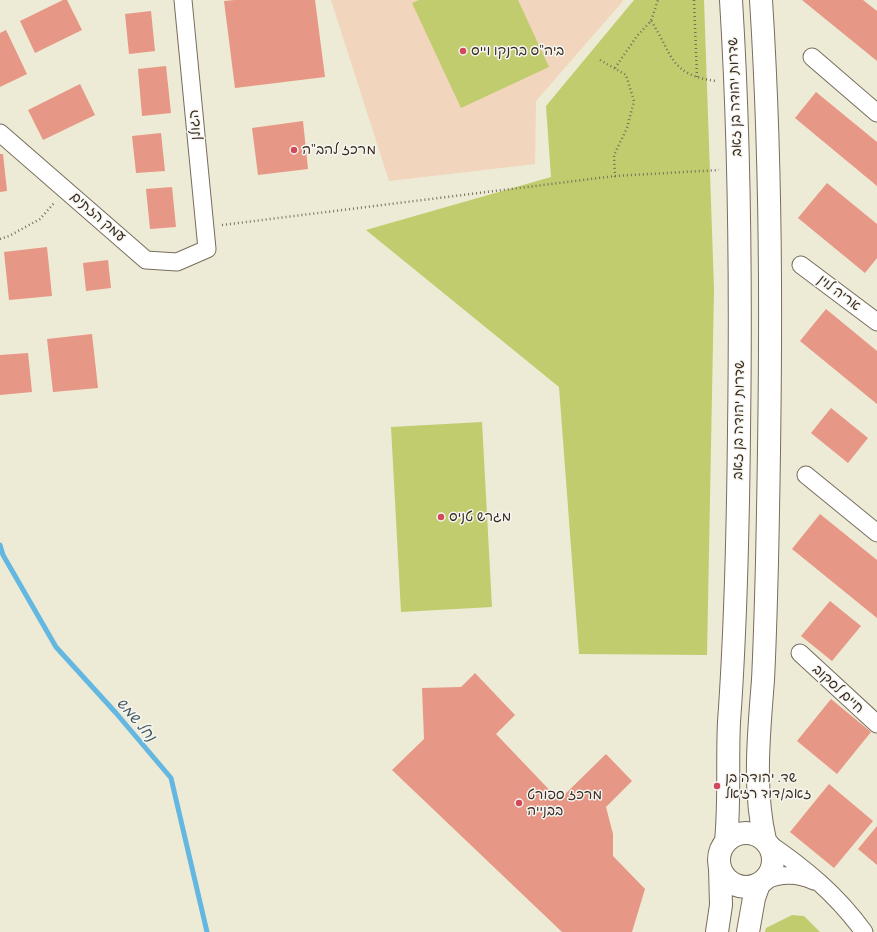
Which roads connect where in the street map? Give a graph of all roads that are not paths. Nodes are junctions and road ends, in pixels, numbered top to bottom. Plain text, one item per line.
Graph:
1 (184, 0) edge
2 (731, 0) edge
3 (761, 0) edge
4 (812, 57) dead end
5 (877, 113) edge
6 (0, 133) edge
7 (207, 249) joint
8 (801, 265) dead end
9 (877, 322) edge
10 (806, 475) dead end
11 (877, 533) edge
12 (800, 653) dead end
13 (877, 724) edge
14 (726, 841) junction
15 (767, 841) junction
16 (720, 868) junction
17 (761, 882) junction
18 (823, 885) junction
19 (717, 932) edge
20 (748, 932) edge
21 (864, 932) edge

1 - 7 street, הגולן
2 - 14 main road, שדרות יהודה בן זאב
3 - 15 main road
4 - 5 street
6 - 7 street, עמק הזתים
8 - 9 street, אריה לוין
10 - 11 street
12 - 13 street, חיים לסקוב
14 - 15 main road
14 - 16 main road
15 - 17 main road
15 - 18 street
16 - 17 main road
16 - 19 main road
17 - 18 street
17 - 20 main road
18 - 21 street

